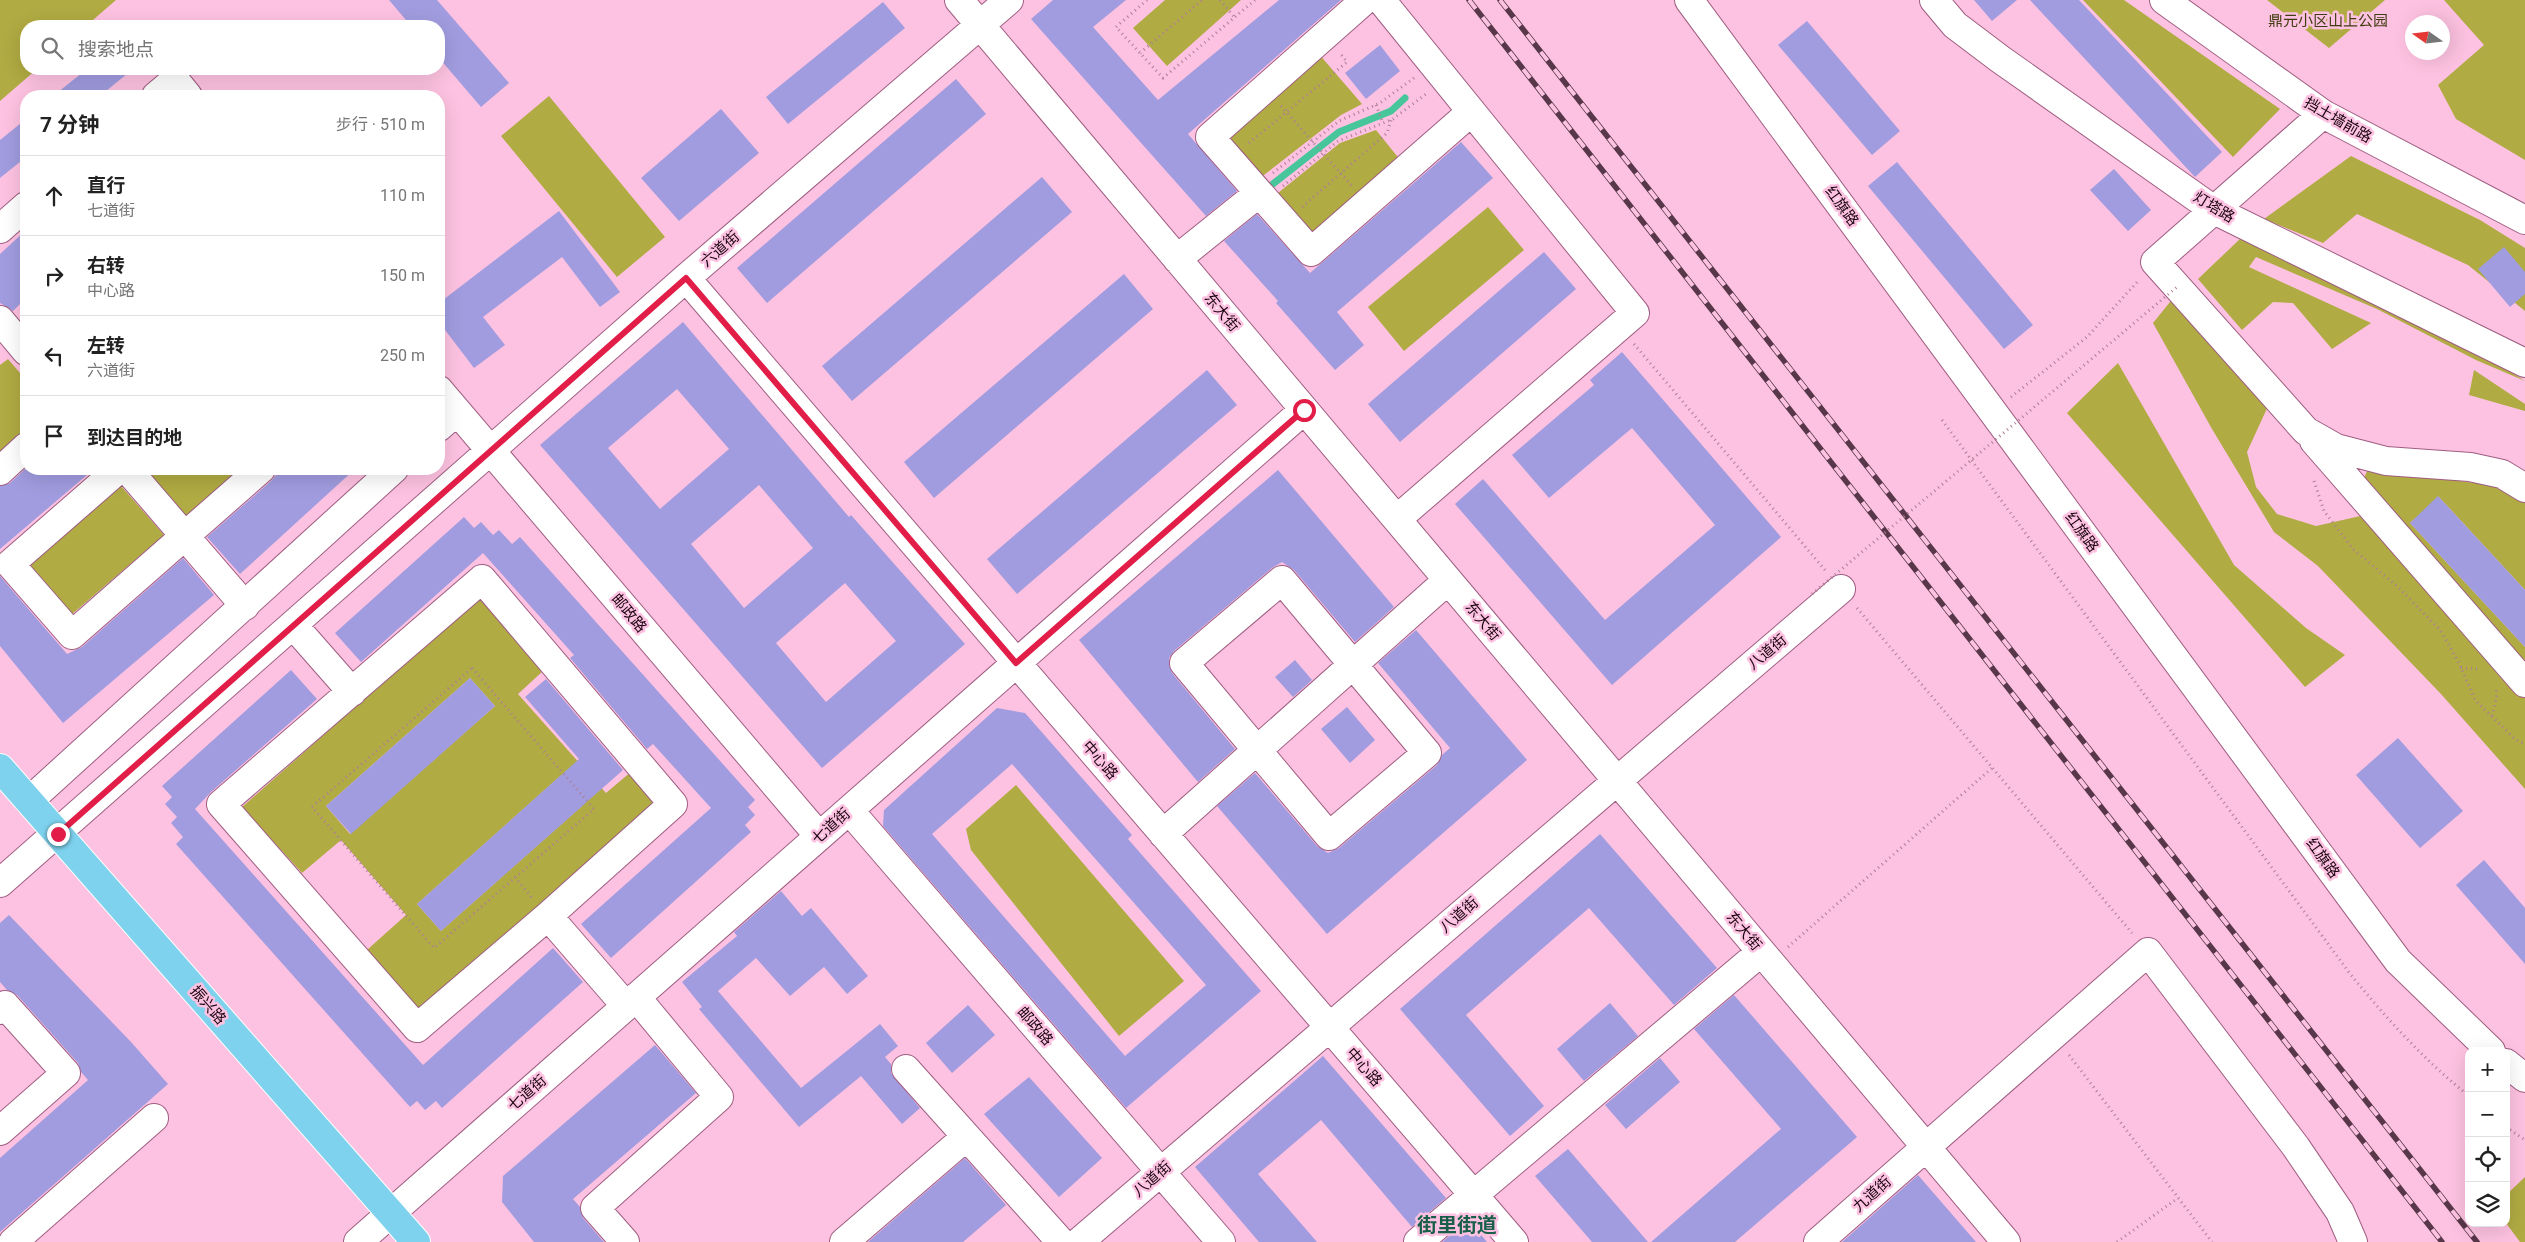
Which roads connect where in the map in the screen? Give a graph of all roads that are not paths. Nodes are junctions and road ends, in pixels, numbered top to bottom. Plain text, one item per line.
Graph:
1 (959, 0) edge
2 (1009, 0) edge
3 (1365, 0) edge
4 (1381, 0) edge
5 (1689, 0) edge
6 (1934, 0) edge
7 (2164, 0) edge
8 (980, 25) junction
9 (1471, 112) junction
10 (2323, 114) junction
11 (1259, 193) junction
12 (2214, 210) junction
13 (20, 211) edge
14 (2525, 220) edge
15 (0, 229) edge
16 (1177, 259) junction
17 (686, 278) junction
18 (2525, 363) edge
19 (1304, 410) junction
20 (448, 419) edge
21 (2306, 431) junction
22 (491, 451) junction
23 (20, 453) edge
24 (0, 471) edge
25 (112, 475) edge
26 (132, 475) edge
27 (254, 475) edge
28 (387, 475) edge
29 (2525, 488) edge
30 (1396, 519) junction
31 (185, 536) junction
32 (1448, 580) junction
33 (1841, 589) road end
34 (245, 606) junction
35 (294, 626) junction
36 (1016, 663) junction
37 (1353, 665) junction
38 (2525, 683) edge
39 (352, 692) junction
40 (1257, 750) junction
41 (0, 768) edge
42 (1616, 780) junction
43 (29, 801) junction
44 (849, 810) junction
45 (58, 834) junction
46 (1163, 834) junction
47 (819, 836) junction
48 (0, 883) edge
49 (548, 916) junction
50 (1766, 957) junction
51 (631, 1002) junction
52 (0, 1010) edge
53 (1329, 1027) junction
54 (2487, 1047) edge
55 (2510, 1066) edge
56 (906, 1069) dead end
57 (2525, 1078) edge
58 (154, 1118) dead end
59 (0, 1131) edge
60 (966, 1137) junction
61 (1926, 1146) junction
62 (1160, 1172) junction
63 (1474, 1195) junction
64 (391, 1213) junction
65 (13, 1242) edge
66 (358, 1242) edge
67 (416, 1242) edge
68 (625, 1242) edge
69 (844, 1242) edge
70 (1061, 1242) edge
71 (1079, 1242) edge
72 (1221, 1242) edge
73 (1418, 1242) edge
74 (1514, 1242) edge
75 (1818, 1242) edge
76 (2006, 1242) edge
77 (2353, 1242) edge

1 - 8 street, 东大街
2 - 8 street, 六道街
3 - 11 street
4 - 9 street
5 - 54 street, 红旗路
6 - 12 street, 灯塔路
7 - 10 street, 挡土墙前路
8 - 16 street, 东大街
8 - 17 street, 六道街
9 - 11 street
9 - 30 street
10 - 12 street
10 - 14 street, 挡土墙前路
11 - 16 street
12 - 18 street, 灯塔路
12 - 21 street
13 - 15 street
16 - 19 street, 东大街
17 - 22 street, 六道街
17 - 36 street, 中心路
19 - 30 street, 东大街
19 - 36 street, 七道街
20 - 22 street, 邮政路
21 - 29 street
21 - 38 street
22 - 35 street, 六道街
22 - 47 street, 邮政路
23 - 24 street
25 - 31 street
26 - 31 street
27 - 31 street
28 - 34 street
30 - 32 street, 东大街
31 - 34 street
32 - 37 street
32 - 42 street, 东大街
33 - 42 street, 八道街
34 - 43 street
35 - 39 street
35 - 45 street, 六道街
36 - 44 street, 七道街
36 - 46 street, 中心路
37 - 40 street
37 - 40 street
37 - 40 street
39 - 49 street
39 - 49 street
40 - 46 street
41 - 43 main road, 振兴路
42 - 50 street, 东大街
42 - 53 street, 八道街
43 - 45 main road, 振兴路
44 - 47 street, 七道街
44 - 62 street, 邮政路
45 - 48 street, 六道街
45 - 64 main road, 振兴路
46 - 53 street, 中心路
47 - 51 street, 七道街
49 - 51 street
50 - 61 street, 东大街
50 - 63 street
51 - 64 street, 七道街
51 - 68 street
52 - 59 street
53 - 62 street, 八道街
53 - 63 street, 中心路
55 - 57 street
56 - 60 street
58 - 65 street
60 - 69 street
60 - 70 street
61 - 75 street, 九道街
61 - 76 street, 东大街
61 - 77 street, 九道街
62 - 71 street, 八道街
62 - 72 street, 邮政路
63 - 73 street
63 - 74 street, 中心路
64 - 66 street, 七道街
64 - 67 main road, 振兴路

